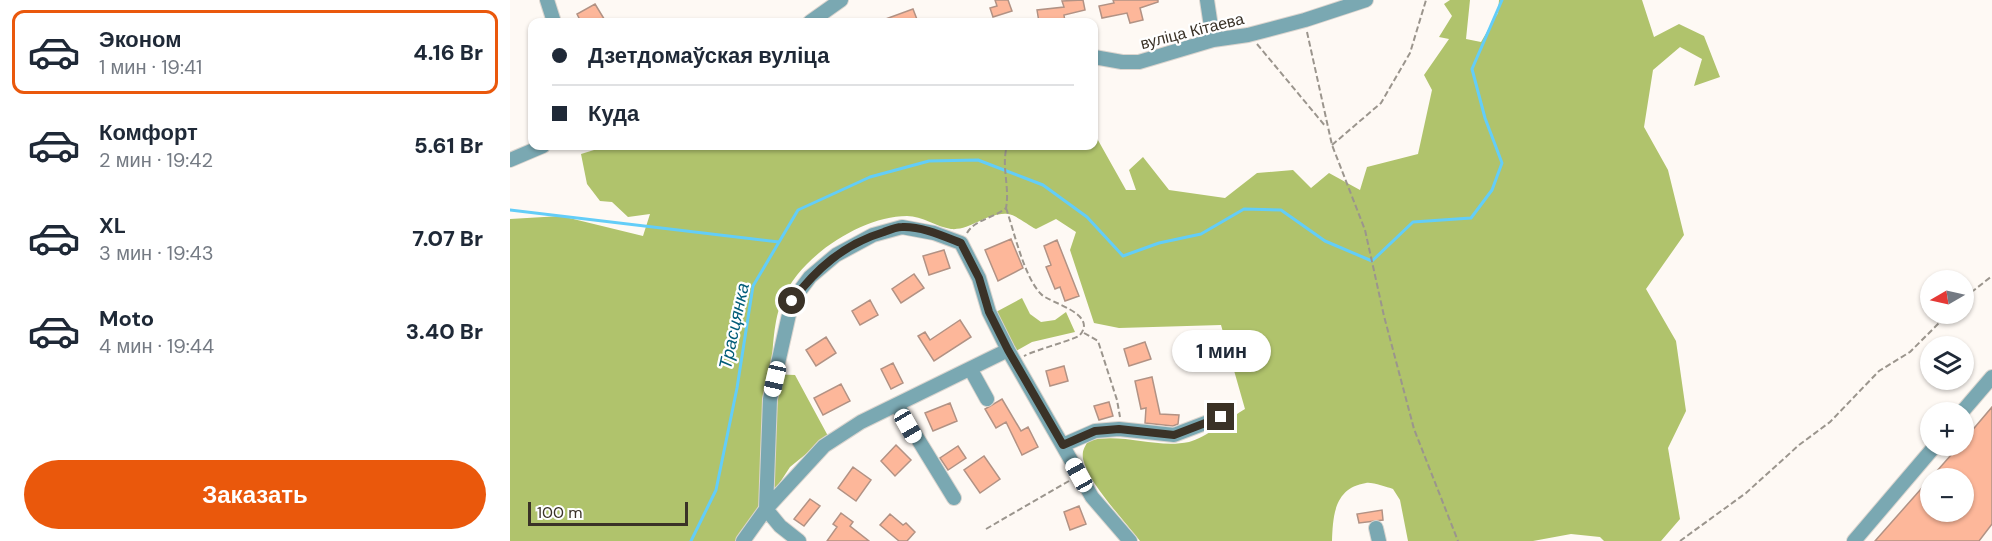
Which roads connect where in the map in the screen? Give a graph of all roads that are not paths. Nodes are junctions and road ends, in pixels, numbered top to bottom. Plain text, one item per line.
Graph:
1 (546, 0) edge
2 (1207, 0) edge
3 (1366, 0) edge
4 (834, 2) edge
5 (553, 18) edge
6 (815, 18) edge
7 (1213, 40) junction
8 (1098, 58) edge
9 (534, 150) edge
10 (510, 160) edge
11 (1011, 356) junction
12 (971, 370) junction
13 (1992, 377) edge
14 (987, 399) dead end
15 (1971, 402) edge
16 (897, 405) junction
17 (1221, 417) dead end
18 (1063, 445) junction
19 (1926, 456) edge
20 (954, 498) dead end
21 (766, 509) junction
22 (1127, 540) edge
23 (743, 541) edge
24 (799, 541) edge
25 (1854, 541) edge

1 - 5 street
2 - 7 street
3 - 7 street, вуліца Кітаева
4 - 6 street
7 - 8 street, вуліца Кітаева
9 - 10 street
11 - 12 street
11 - 18 street
11 - 21 street
12 - 14 street
12 - 16 street
13 - 15 street
16 - 20 street
16 - 21 street
17 - 18 street
18 - 22 street
19 - 25 street
21 - 23 street
21 - 24 street

